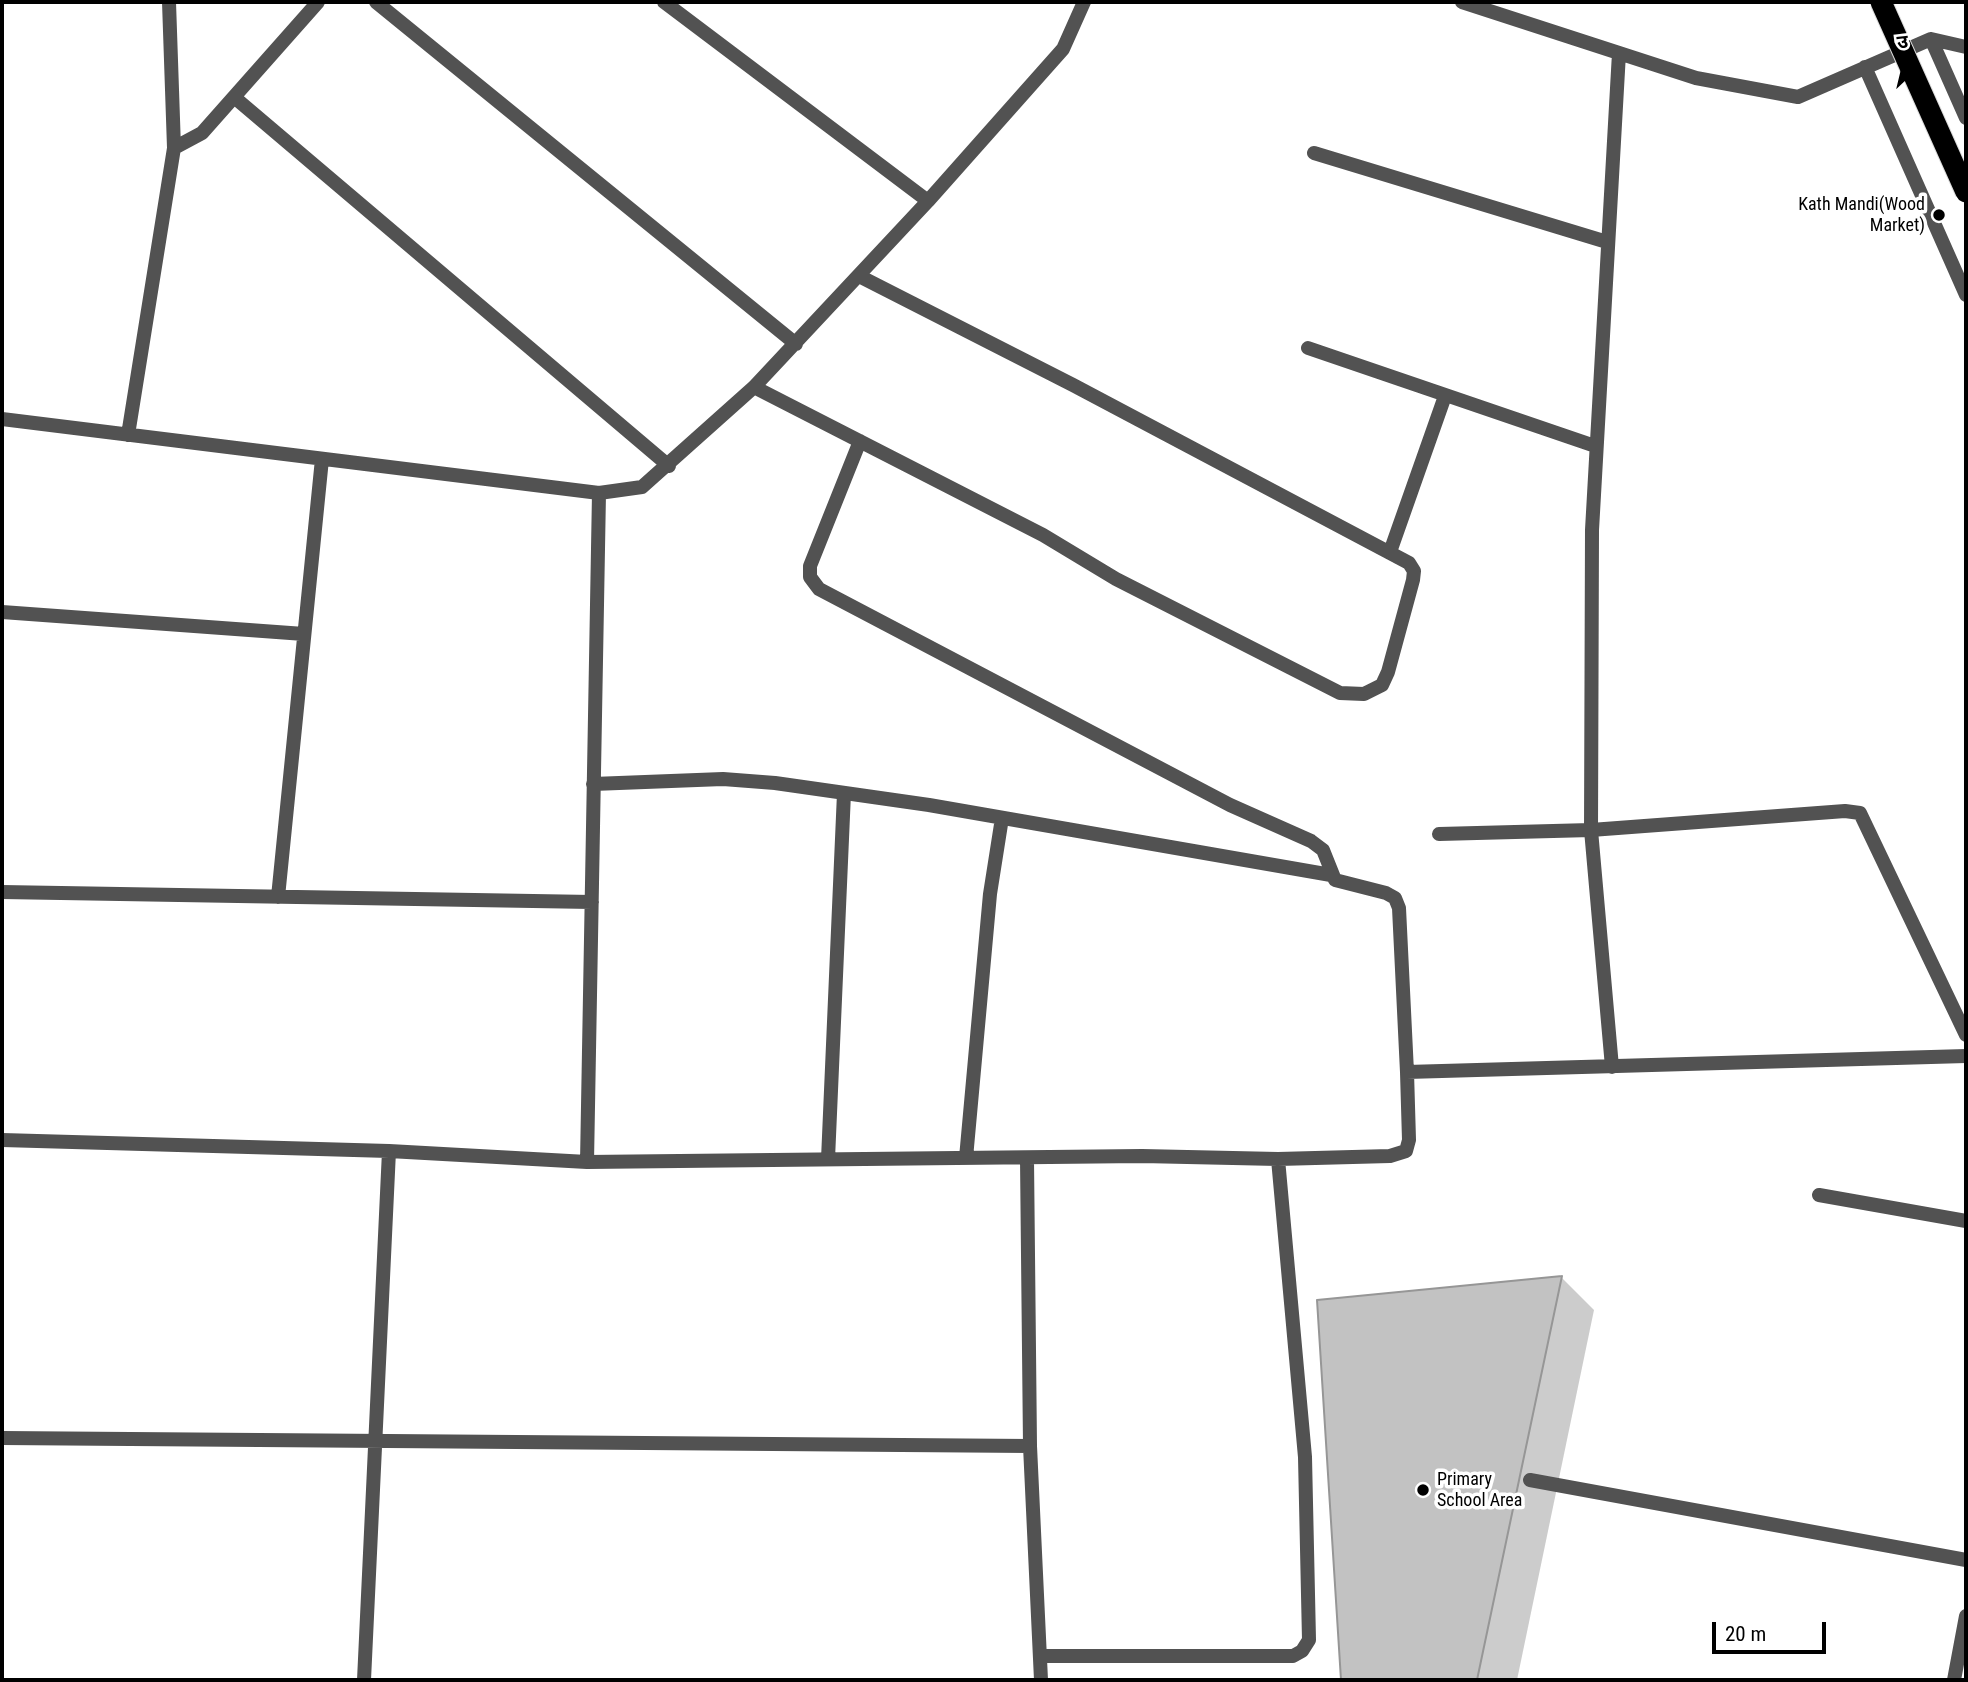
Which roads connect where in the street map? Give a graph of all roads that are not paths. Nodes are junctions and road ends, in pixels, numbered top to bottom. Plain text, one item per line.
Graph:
1 (169, 2) edge
2 (318, 2) edge
3 (376, 2) edge
4 (664, 2) edge
5 (1084, 2) edge
6 (1462, 2) edge
7 (1881, 2) edge
8 (1931, 39) junction
9 (1966, 47) edge
10 (1619, 53) junction
11 (1865, 67) junction
12 (234, 97) junction
13 (1966, 118) edge
14 (174, 148) junction
15 (1314, 153) dead end
16 (1966, 192) edge
17 (928, 201) junction
18 (1607, 242) junction
19 (859, 276) junction
20 (1966, 295) edge
21 (796, 344) junction
22 (1308, 348) dead end
23 (754, 387) junction
24 (1445, 396) junction
25 (2, 419) edge
26 (128, 435) junction
27 (860, 441) junction
28 (1595, 446) junction
29 (322, 459) junction
30 (669, 466) junction
31 (599, 493) junction
32 (1390, 552) junction
33 (2, 611) edge
34 (304, 634) junction
35 (593, 784) junction
36 (844, 793) junction
37 (1002, 818) junction
38 (1591, 830) junction
39 (1439, 834) dead end
40 (1331, 875) junction
41 (2, 892) edge
42 (278, 897) junction
43 (592, 902) junction
44 (1966, 1035) edge
45 (1966, 1056) edge
46 (1612, 1067) junction
47 (1407, 1072) junction
48 (2, 1140) edge
49 (389, 1151) junction
50 (966, 1158) junction
51 (828, 1159) junction
52 (1027, 1159) junction
53 (1278, 1159) junction
54 (587, 1162) junction
55 (1819, 1195) dead end
56 (1966, 1221) edge
57 (2, 1438) edge
58 (376, 1438) junction
59 (1030, 1446) junction
60 (1530, 1480) dead end
61 (1966, 1560) edge
62 (1966, 1623) edge
63 (1040, 1656) junction
64 (364, 1680) edge
65 (1041, 1680) edge
66 (1954, 1680) edge

1 - 14 street
2 - 12 street
3 - 21 street
4 - 17 street
5 - 17 street
6 - 10 street
7 - 16 highway, bridge
8 - 9 street
8 - 11 street
8 - 13 street
10 - 11 street
10 - 18 street
11 - 20 street
12 - 14 street
12 - 30 street
14 - 26 street
15 - 18 street
17 - 19 street
18 - 28 street
19 - 21 street
19 - 32 street
21 - 23 street
22 - 24 street
23 - 27 street
23 - 30 street
24 - 28 street
24 - 32 street
25 - 26 street
26 - 29 street
27 - 32 street
27 - 40 street
28 - 38 street
29 - 31 street
29 - 34 street
30 - 31 street
31 - 35 street
33 - 34 street
34 - 42 street
35 - 36 street
35 - 43 street
36 - 37 street
36 - 51 street
37 - 40 street
37 - 50 street
38 - 39 street
38 - 44 street
38 - 46 street
40 - 47 street
41 - 42 street
42 - 43 street
43 - 54 street
45 - 46 street
46 - 47 street
47 - 53 street
48 - 49 street
49 - 54 street
49 - 58 street
50 - 51 street
50 - 52 street
51 - 54 street
52 - 53 street
52 - 59 street
53 - 63 street
55 - 56 street
57 - 58 street
58 - 59 street
58 - 64 street
59 - 63 street
60 - 61 street
62 - 66 street
63 - 65 street

